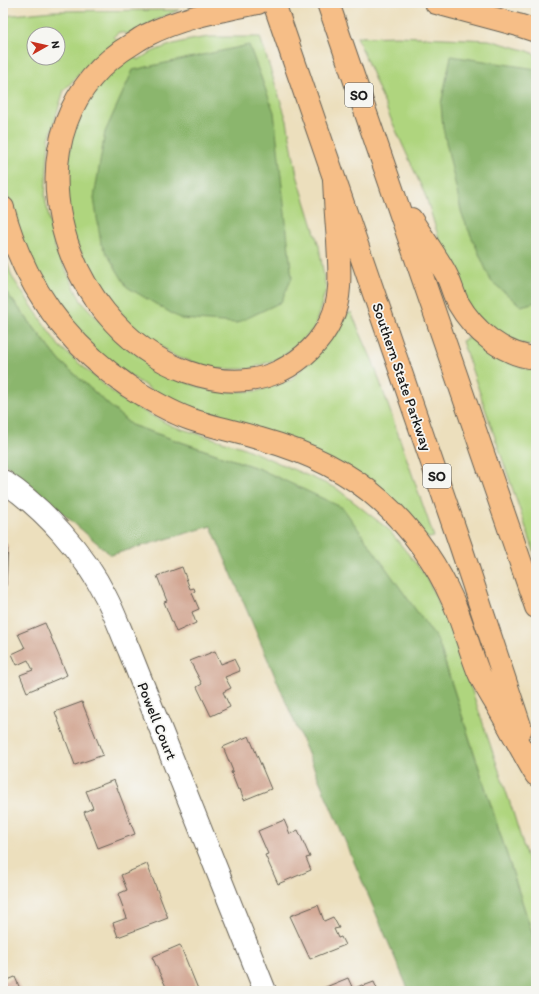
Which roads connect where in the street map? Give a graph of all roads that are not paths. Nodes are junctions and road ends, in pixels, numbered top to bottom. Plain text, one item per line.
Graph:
1 (258, 3) edge
2 (274, 3) edge
3 (328, 3) edge
4 (436, 3) edge
5 (536, 31) edge
6 (334, 180) junction
7 (390, 187) junction
8 (3, 208) edge
9 (536, 358) edge
10 (3, 481) edge
11 (536, 607) edge
12 (536, 775) edge
13 (265, 991) edge

1 - 6 highway
2 - 6 highway, Southern State Parkway / SO
3 - 7 highway, SO
4 - 5 highway
6 - 12 highway, Southern State Parkway / SO
7 - 9 highway
7 - 11 highway, SO
8 - 12 highway
10 - 13 street, Powell Court

